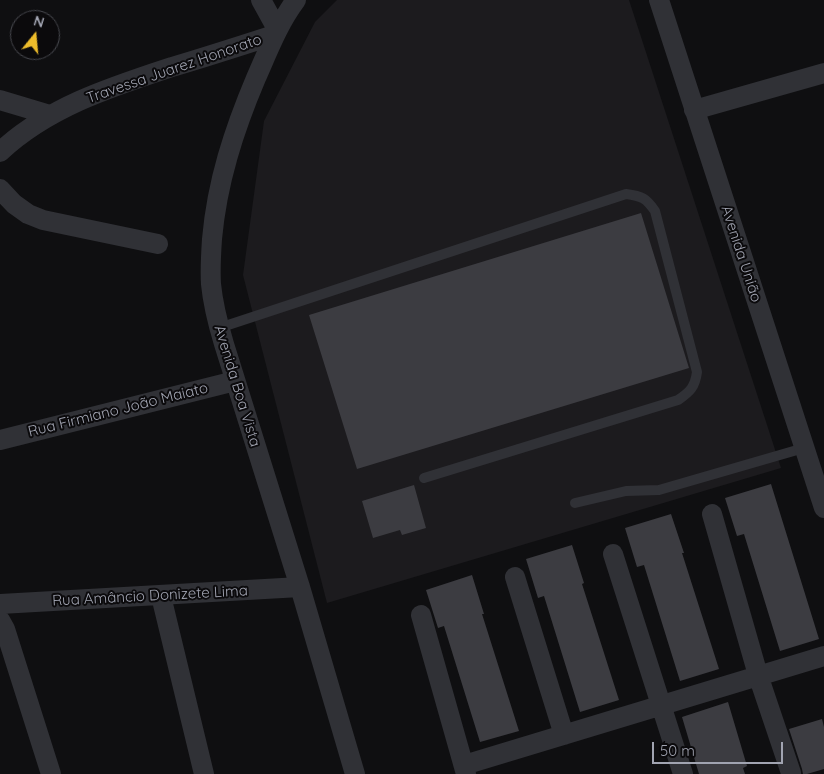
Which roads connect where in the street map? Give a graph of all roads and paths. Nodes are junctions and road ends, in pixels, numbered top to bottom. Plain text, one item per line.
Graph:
1 (261, 0) edge
2 (296, 0) edge
3 (659, 0) edge
4 (276, 32) junction
5 (824, 72) edge
6 (0, 100) edge
7 (694, 110) junction
8 (50, 115) junction
9 (0, 152) edge
10 (0, 189) edge
11 (158, 244) dead end
12 (219, 328) junction
13 (235, 381) junction
14 (0, 440) edge
15 (804, 448) junction
16 (424, 478) dead end
17 (575, 503) dead end
18 (824, 508) edge
19 (712, 514) dead end
20 (613, 554) dead end
21 (514, 577) dead end
22 (300, 587) junction
23 (161, 596) junction
24 (0, 604) edge
25 (421, 615) dead end
26 (0, 620) edge
27 (824, 656) edge
28 (758, 675) junction
29 (662, 705) junction
30 (564, 734) junction
31 (465, 769) edge
32 (791, 773) edge
33 (51, 774) edge
34 (204, 774) edge
35 (355, 774) edge
36 (683, 774) edge

1 - 4 street
2 - 4 street, Avenida Boa Vista
3 - 7 street, Avenida União
4 - 8 street, Travessa Juarez Honorato
4 - 12 street, Avenida Boa Vista
5 - 7 street
6 - 8 street
7 - 15 street, Avenida União
8 - 9 street, Travessa Juarez Honorato
10 - 11 street
12 - 13 street, Avenida Boa Vista
12 - 16 lane
13 - 14 street, Rua Firmiano João Maiato
13 - 22 street, Avenida Boa Vista
15 - 17 lane
15 - 18 street, Avenida União
19 - 28 street
20 - 29 street
21 - 30 street
22 - 23 street, Rua Amâncio Donizete Lima
22 - 35 street, Avenida Boa Vista
23 - 24 street, Rua Amâncio Donizete Lima
23 - 34 street
25 - 31 street
26 - 33 street
27 - 28 street
28 - 29 street
28 - 32 street
29 - 30 street
29 - 36 street
30 - 31 street

